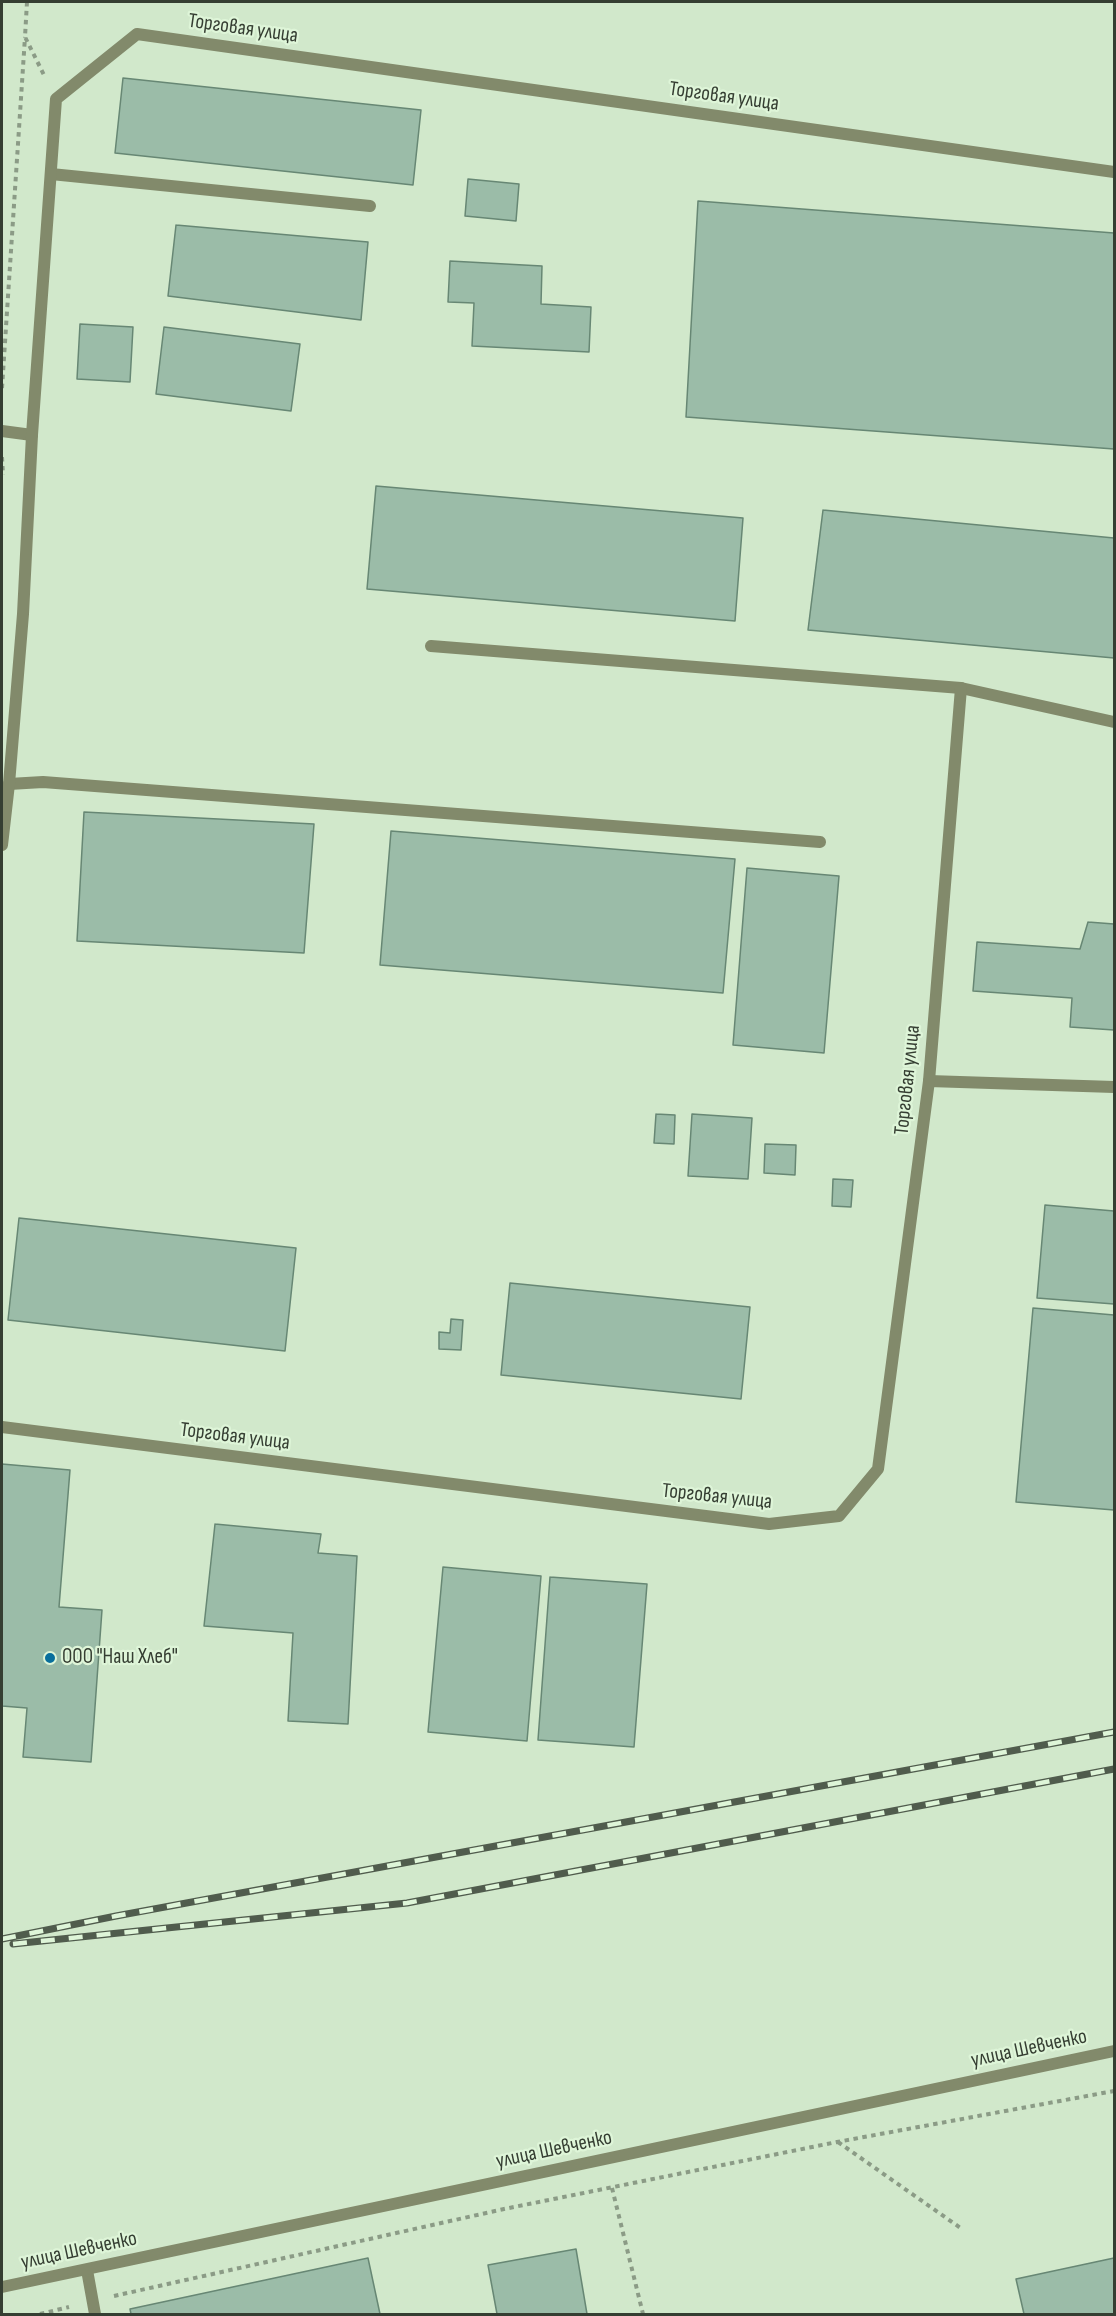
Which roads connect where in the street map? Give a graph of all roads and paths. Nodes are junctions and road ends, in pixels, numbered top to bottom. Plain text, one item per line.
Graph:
1 (27, 2) edge
2 (25, 37) junction
3 (56, 99) junction
4 (1114, 172) edge
5 (51, 174) junction
6 (370, 206) dead end
7 (2, 388) edge
8 (2, 431) edge
9 (32, 435) junction
10 (432, 646) dead end
11 (961, 688) junction
12 (1114, 722) edge
13 (9, 784) junction
14 (820, 842) dead end
15 (2, 845) edge
16 (929, 1081) junction
17 (1114, 1087) edge
18 (2, 1427) edge
19 (1114, 2051) edge
20 (1114, 2091) edge
21 (837, 2142) junction
22 (612, 2188) junction
23 (962, 2229) dead end
24 (87, 2270) junction
25 (2, 2287) edge
26 (93, 2301) junction
27 (40, 2314) edge
28 (95, 2314) edge
29 (643, 2314) edge

1 - 2 path
2 - 3 path
2 - 7 path
3 - 4 street, Торговая улица
3 - 5 street
5 - 6 street
5 - 9 street
8 - 9 street
9 - 13 street
10 - 11 street
11 - 12 street
11 - 16 street, Торговая улица
13 - 14 street
13 - 15 street
16 - 17 street
16 - 18 street, Торговая улица
19 - 24 street, улица Шевченко
20 - 21 path
21 - 22 path
21 - 23 path
22 - 26 path
22 - 29 path
24 - 25 street, улица Шевченко
24 - 26 street
26 - 27 path
26 - 28 street

